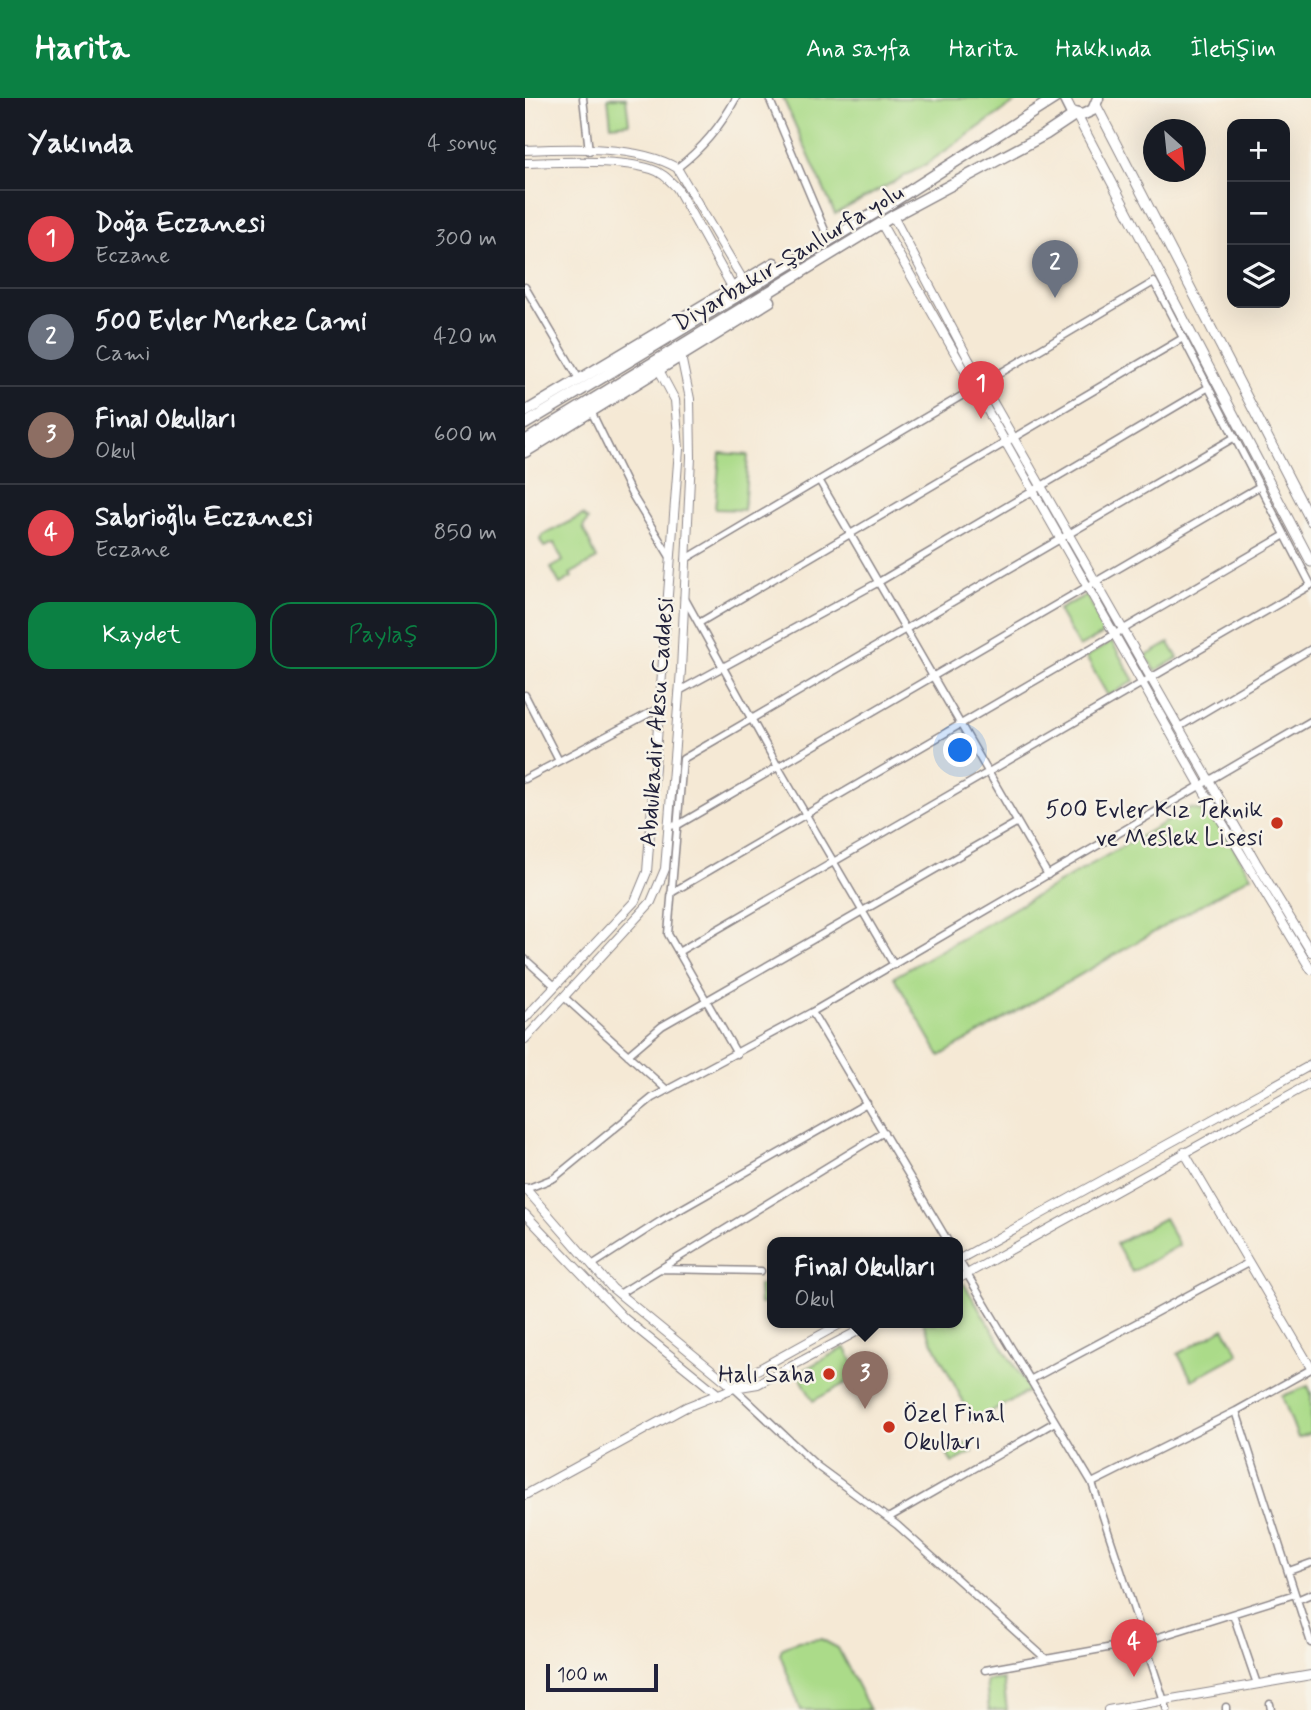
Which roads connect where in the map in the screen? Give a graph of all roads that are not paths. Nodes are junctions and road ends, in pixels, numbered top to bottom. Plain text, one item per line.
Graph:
1 (583, 98) edge
2 (736, 98) edge
3 (769, 98) edge
4 (1055, 98) edge
5 (1064, 98) edge
6 (1107, 98) edge
7 (1097, 102) edge
8 (1076, 114) junction
9 (525, 150) edge
10 (589, 151) junction
11 (525, 163) edge
12 (677, 168) junction
13 (893, 216) junction
14 (881, 223) junction
15 (828, 240) junction
16 (791, 260) junction
17 (802, 273) junction
18 (743, 280) junction
19 (525, 287) edge
20 (732, 287) junction
21 (1183, 338) junction
22 (681, 356) junction
23 (659, 370) junction
24 (579, 379) junction
25 (982, 381) junction
26 (669, 386) junction
27 (974, 386) junction
28 (1209, 387) junction
29 (687, 388) junction
30 (591, 411) junction
31 (525, 412) edge
32 (525, 424) edge
33 (1014, 437) junction
34 (1235, 437) junction
35 (525, 441) edge
36 (1005, 442) junction
37 (525, 452) edge
38 (819, 480) junction
39 (1041, 484) junction
40 (1260, 486) junction
41 (1031, 490) junction
42 (1311, 521) edge
43 (1069, 533) junction
44 (848, 534) junction
45 (1285, 535) junction
46 (1060, 538) junction
47 (671, 558) junction
48 (686, 559) junction
49 (1311, 562) edge
50 (1096, 580) junction
51 (877, 583) junction
52 (1311, 585) edge
53 (1086, 586) junction
54 (683, 595) junction
55 (699, 623) junction
56 (1124, 629) junction
57 (904, 630) junction
58 (1115, 634) junction
59 (1311, 649) edge
60 (724, 669) junction
61 (932, 676) junction
62 (1147, 680) junction
63 (679, 691) junction
64 (525, 695) edge
65 (661, 707) junction
66 (752, 720) junction
67 (1311, 721) edge
68 (961, 725) junction
69 (1179, 727) junction
70 (559, 761) junction
71 (778, 767) junction
72 (988, 773) junction
73 (525, 779) edge
74 (1209, 780) junction
75 (1200, 785) junction
76 (806, 815) junction
77 (1016, 823) junction
78 (678, 825) junction
79 (669, 826) junction
80 (833, 864) junction
81 (1048, 875) junction
82 (671, 893) junction
83 (861, 912) junction
84 (680, 951) junction
85 (1311, 952) edge
86 (525, 959) edge
87 (894, 965) junction
88 (1311, 970) edge
89 (555, 986) junction
90 (564, 997) junction
91 (708, 999) junction
92 (812, 1012) junction
93 (525, 1018) edge
94 (525, 1039) edge
95 (737, 1054) junction
96 (628, 1055) junction
97 (1311, 1065) edge
98 (1311, 1083) edge
99 (667, 1090) junction
100 (867, 1103) junction
101 (884, 1132) junction
102 (1184, 1152) junction
103 (525, 1189) edge
104 (525, 1214) edge
105 (945, 1237) edge
106 (963, 1256) edge
107 (1248, 1263) junction
108 (592, 1265) junction
109 (963, 1267) edge
110 (658, 1269) junction
111 (761, 1271) dead end
112 (967, 1274) junction
113 (963, 1276) edge
114 (619, 1294) junction
115 (833, 1328) edge
116 (864, 1328) edge
117 (1311, 1369) edge
118 (1030, 1380) junction
119 (734, 1388) junction
120 (719, 1395) junction
121 (1236, 1411) junction
122 (1055, 1422) junction
123 (1091, 1483) junction
124 (525, 1495) edge
125 (888, 1518) junction
126 (1311, 1563) edge
127 (1289, 1571) junction
128 (1311, 1594) edge
129 (1296, 1597) junction
130 (1233, 1614) junction
131 (1146, 1642) junction
132 (1311, 1643) edge
133 (1047, 1659) junction
134 (985, 1670) dead end
135 (1311, 1675) edge
136 (1257, 1684) junction
137 (1166, 1705) edge
138 (1108, 1710) edge

1 - 10 street
2 - 12 street
3 - 15 street
4 - 15 highway, Diyarbakır-Şanlıurfa yolu
5 - 8 highway
6 - 7 highway
7 - 8 highway, Diyarbakır-Şanlıurfa yolu
7 - 42 main road
8 - 13 highway, Diyarbakır-Şanlıurfa yolu
8 - 49 main road
9 - 10 main road
10 - 12 main road
11 - 20 main road
12 - 18 main road
13 - 14 highway, Diyarbakır-Şanlıurfa yolu
13 - 25 main road
14 - 17 highway, Diyarbakır-Şanlıurfa yolu
14 - 27 main road
15 - 16 highway, Diyarbakır-Şanlıurfa yolu
16 - 18 highway
16 - 32 highway, Diyarbakır-Şanlıurfa yolu
17 - 22 highway
17 - 35 highway, Diyarbakır-Şanlıurfa yolu
18 - 20 highway
19 - 24 street
20 - 24 highway
21 - 25 street
21 - 28 street
21 - 33 street
22 - 23 highway
22 - 29 main road, Abdulkadir Aksu Caddesi
23 - 26 main road, Abdulkadir Aksu Caddesi
23 - 30 highway
24 - 31 highway
25 - 27 street
25 - 33 main road
26 - 29 main road
26 - 47 main road, Abdulkadir Aksu Caddesi
27 - 36 main road
27 - 38 street
28 - 34 street
28 - 39 street
29 - 48 main road, Abdulkadir Aksu Caddesi
30 - 37 highway
30 - 47 street
33 - 36 street
33 - 39 main road
34 - 40 street
34 - 43 street
36 - 41 main road
36 - 44 street
38 - 44 street
38 - 48 street
39 - 41 street
39 - 43 main road
40 - 45 street
40 - 50 street
41 - 46 main road
41 - 51 street
43 - 46 street
43 - 50 main road
44 - 51 street
44 - 55 street
45 - 52 street
45 - 56 street
46 - 53 main road
46 - 57 street
47 - 65 main road, Abdulkadir Aksu Caddesi
48 - 54 main road, Abdulkadir Aksu Caddesi
50 - 53 street
50 - 56 main road
51 - 57 street
51 - 60 street
52 - 62 street
53 - 58 main road
53 - 61 street
54 - 55 street
54 - 63 main road, Abdulkadir Aksu Caddesi
55 - 60 street
56 - 58 street
56 - 62 main road
57 - 61 street
57 - 66 street
58 - 62 main road
58 - 68 street
59 - 69 street
60 - 63 street
60 - 66 street
61 - 68 street
61 - 71 street
62 - 69 main road
62 - 72 street
62 - 75 main road
63 - 79 main road, Abdulkadir Aksu Caddesi
64 - 70 street
65 - 70 street
65 - 89 main road, Abdulkadir Aksu Caddesi
66 - 71 street
66 - 78 street
67 - 74 street
68 - 72 street
68 - 76 street
69 - 74 main road
70 - 73 street
71 - 76 street
71 - 78 street
72 - 77 street
72 - 80 street
74 - 75 street
74 - 85 main road
75 - 81 street
75 - 88 main road
76 - 80 street
76 - 82 street
77 - 81 street
77 - 83 street
78 - 79 street
78 - 82 street
79 - 90 main road, Abdulkadir Aksu Caddesi
80 - 83 street
80 - 84 street
81 - 87 street
82 - 84 street
83 - 87 street
83 - 91 street
84 - 91 street
86 - 89 street
87 - 92 street
89 - 93 main road, Abdulkadir Aksu Caddesi
90 - 94 main road, Abdulkadir Aksu Caddesi
90 - 96 street
91 - 95 street
91 - 96 street
92 - 95 street
92 - 100 street
95 - 99 street
96 - 99 street
97 - 106 main road
98 - 102 main road
99 - 103 street
100 - 101 street
100 - 108 street
101 - 105 street
101 - 110 street
102 - 107 main road
102 - 112 main road
103 - 108 main road
104 - 120 main road
107 - 117 main road
107 - 118 street
108 - 114 main road
109 - 112 street
110 - 111 street
110 - 114 street
112 - 113 main road
112 - 118 street
114 - 119 main road
115 - 119 main road
116 - 119 main road
117 - 121 street
118 - 122 street
119 - 120 main road
119 - 125 street
120 - 124 main road
121 - 123 street
121 - 127 street
122 - 123 street
122 - 125 street
123 - 131 street
125 - 133 street
126 - 127 street
127 - 129 street
128 - 129 street
129 - 130 street
129 - 132 street
130 - 131 street
130 - 136 street
131 - 133 street
131 - 137 street
133 - 134 street
135 - 136 main road
136 - 137 main road
137 - 138 main road

